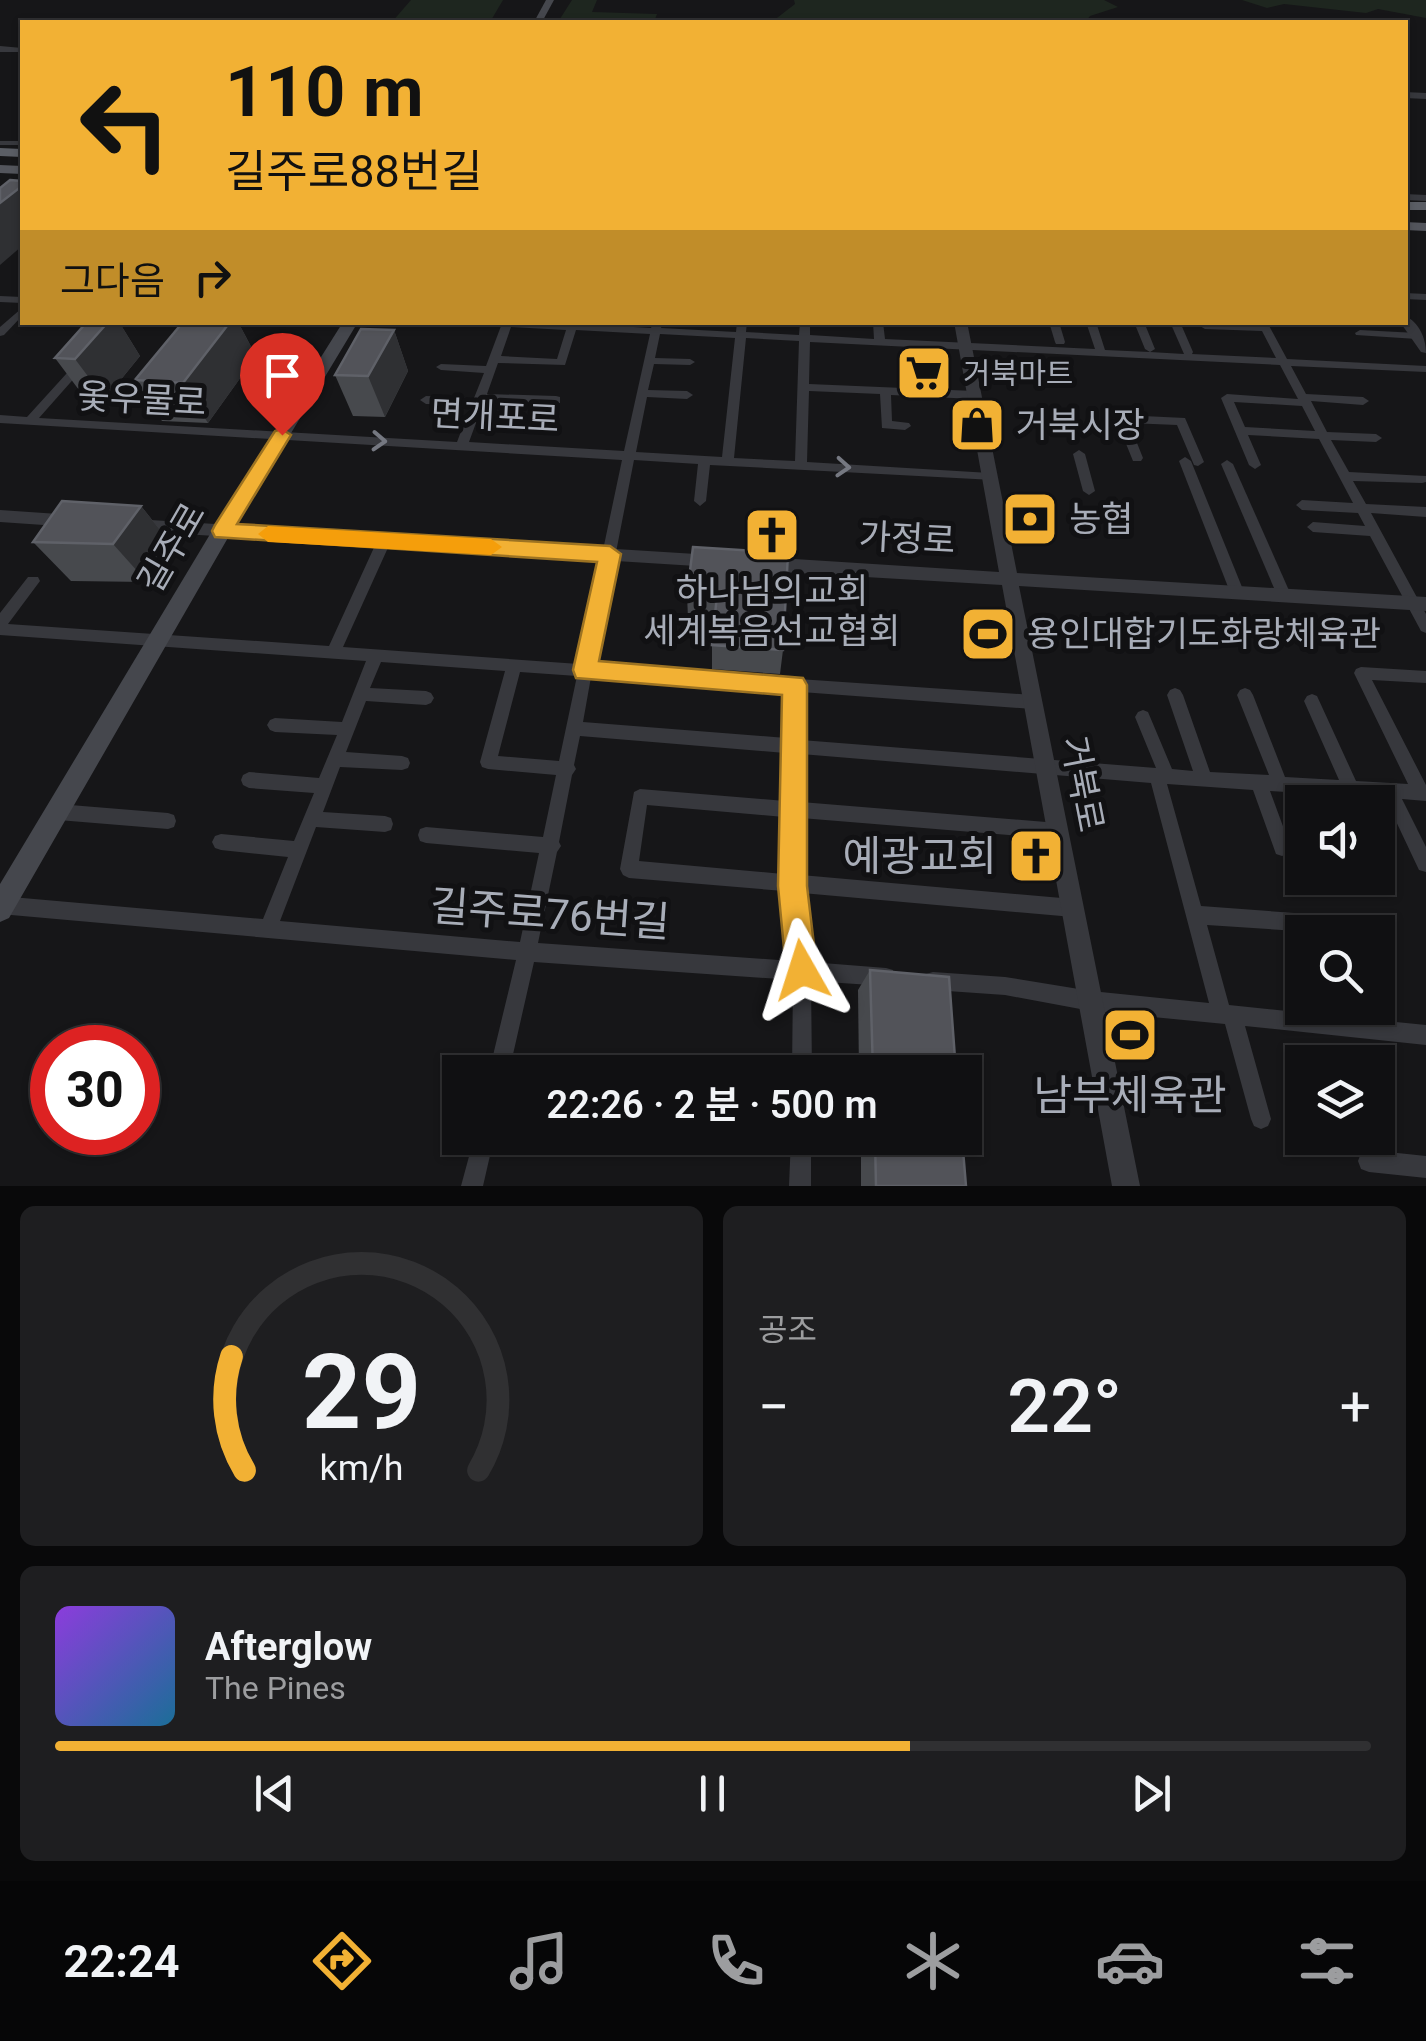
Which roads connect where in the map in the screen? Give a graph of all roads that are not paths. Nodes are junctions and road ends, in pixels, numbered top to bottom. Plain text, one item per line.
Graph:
1 (20, 313) edge
2 (1408, 324) edge
3 (334, 325) edge
4 (349, 325) edge
5 (362, 325) edge
6 (507, 325) edge
7 (540, 325) edge
8 (805, 325) edge
9 (878, 325) edge
10 (961, 325) edge
11 (1055, 325) edge
12 (1092, 325) edge
13 (1140, 325) edge
14 (1177, 325) edge
15 (1263, 325) edge
16 (1205, 326) dead end
17 (572, 327) junction
18 (656, 327) edge
19 (741, 329) edge
20 (0, 333) edge
21 (1360, 333) dead end
22 (1417, 336) junction
23 (804, 339) junction
24 (880, 342) junction
25 (1060, 342) dead end
26 (965, 347) junction
27 (1426, 348) edge
28 (1150, 350) dead end
29 (93, 351) edge
30 (1188, 352) dead end
31 (1101, 353) junction
32 (649, 361) junction
33 (690, 362) dead end
34 (1286, 362) junction
35 (492, 364) junction
36 (441, 367) dead end
37 (1426, 369) edge
38 (803, 388) junction
39 (884, 391) junction
40 (642, 393) junction
41 (687, 395) dead end
42 (974, 395) junction
43 (426, 400) dead end
44 (479, 400) junction
45 (556, 400) dead end
46 (1305, 400) junction
47 (1362, 401) dead end
48 (158, 412) dead end
49 (0, 419) edge
50 (30, 421) junction
51 (905, 426) dead end
52 (146, 428) junction
53 (1240, 430) junction
54 (282, 435) junction
55 (1324, 435) junction
56 (1376, 438) dead end
57 (462, 445) junction
58 (1080, 454) dead end
59 (629, 455) junction
60 (1137, 458) dead end
61 (705, 459) junction
62 (728, 460) junction
63 (801, 464) junction
64 (1227, 464) dead end
65 (1255, 465) dead end
66 (1345, 476) junction
67 (990, 477) junction
68 (1422, 479) dead end
69 (1089, 492) dead end
70 (700, 501) dead end
71 (1302, 505) dead end
72 (1363, 509) junction
73 (1426, 512) edge
74 (0, 516) edge
75 (92, 522) edge
76 (111, 523) edge
77 (1314, 527) dead end
78 (222, 531) junction
79 (1374, 531) junction
80 (384, 541) junction
81 (610, 554) junction
82 (1010, 578) junction
83 (32, 581) dead end
84 (1237, 592) junction
85 (1284, 595) junction
86 (1419, 603) edge
87 (0, 626) edge
88 (1426, 626) edge
89 (160, 640) junction
90 (334, 652) junction
91 (376, 655) junction
92 (514, 665) junction
93 (585, 670) junction
94 (1426, 677) edge
95 (794, 685) junction
96 (360, 694) junction
97 (1174, 695) dead end
98 (1245, 696) dead end
99 (426, 698) dead end
100 (1033, 702) junction
101 (1312, 702) dead end
102 (1143, 717) dead end
103 (275, 725) dead end
104 (572, 728) junction
105 (346, 729) junction
106 (794, 747) junction
107 (335, 759) junction
108 (402, 764) dead end
109 (1046, 768) junction
110 (568, 769) junction
111 (1162, 776) junction
112 (1204, 779) junction
113 (249, 780) dead end
114 (1259, 782) junction
115 (1280, 784) junction
116 (1350, 785) edge
117 (324, 786) junction
118 (1285, 786) edge
119 (1395, 791) edge
120 (1423, 793) edge
121 (1395, 802) edge
122 (793, 809) junction
123 (58, 812) junction
124 (311, 819) junction
125 (168, 821) dead end
126 (386, 824) dead end
127 (1058, 831) junction
128 (426, 836) dead end
129 (221, 842) dead end
130 (552, 846) junction
131 (1282, 848) dead end
132 (299, 850) junction
133 (1424, 864) edge
134 (792, 886) junction
135 (1, 907) edge
136 (1073, 908) junction
137 (1195, 915) junction
138 (1285, 921) edge
139 (268, 929) junction
140 (529, 952) junction
141 (802, 970) junction
142 (1091, 1002) junction
143 (1227, 1016) junction
144 (1386, 1025) edge
145 (1388, 1030) junction
146 (1425, 1038) edge
147 (503, 1055) edge
148 (802, 1055) edge
149 (1261, 1119) dead end
150 (480, 1155) edge
151 (801, 1155) edge
152 (1369, 1160) dead end
153 (1426, 1167) edge
154 (472, 1186) edge
155 (800, 1186) edge
156 (1126, 1186) edge

1 - 20 street
2 - 22 street
3 - 54 main road
4 - 54 main road, 길주로
5 - 54 main road
6 - 35 street
7 - 17 street
8 - 23 street
9 - 24 street
10 - 26 street, 거북로
11 - 25 street
12 - 31 street
13 - 28 street
14 - 30 street
15 - 16 street
15 - 34 street
17 - 18 street
17 - 35 street
18 - 19 street
18 - 32 street
19 - 23 street
19 - 62 street
21 - 22 street
22 - 27 street
23 - 24 street
23 - 38 street
24 - 26 street
26 - 31 street
26 - 42 street, 거북로
29 - 50 street
31 - 34 street
32 - 33 street
32 - 40 street
34 - 37 street
34 - 46 street
35 - 36 street
35 - 44 street
38 - 39 street
38 - 63 street
39 - 42 street
39 - 51 street
40 - 41 street
40 - 59 street
42 - 67 street, 거북로
43 - 44 street
44 - 45 street
44 - 57 street
46 - 47 street
46 - 53 street
46 - 55 street
48 - 52 street
49 - 50 street, 옻우물로
50 - 52 street, 옻우물로
52 - 54 street, 옻우물로
53 - 55 street
53 - 65 street
54 -> 57 street, 면개포로
54 - 78 main road, 길주로
55 - 56 street
55 - 66 street
57 - 59 street, 면개포로
58 - 69 street
59 - 61 street, 면개포로
59 - 81 street
60 - 84 street
61 - 62 street, 면개포로
61 - 70 street
62 - 63 street, 면개포로
63 -> 67 street, 면개포로
64 - 85 street
66 - 68 street
66 - 72 street
67 - 82 street, 거북로
71 - 72 street
72 - 73 street
72 - 79 street
74 - 75 street
76 - 78 street, 가정로
77 - 79 street
78 - 80 street, 가정로
78 - 89 main road, 길주로
79 - 86 street
80 - 81 street, 가정로
80 - 90 street
81 - 82 street, 가정로
81 - 93 street
82 - 84 street, 가정로
82 - 100 street, 거북로
83 - 87 street
84 - 85 street, 가정로
85 - 86 street, 가정로
86 - 88 street
87 - 89 street
89 - 90 street
89 - 123 main road, 길주로
90 - 91 street
91 - 92 street
91 - 96 street
92 - 93 street
92 - 110 street
93 - 95 street
93 - 104 street
94 - 120 street
95 - 100 street
95 - 106 street
96 - 99 street
96 - 105 street
97 - 112 street
98 - 115 street
100 - 109 street, 거북로
101 - 116 street
102 - 111 street
103 - 105 street
104 - 106 street
104 - 110 street
105 - 107 street
106 - 109 street
106 - 122 street
107 - 108 street
107 - 117 street
109 - 111 street
109 - 127 street, 거북로
110 - 130 street
111 - 112 street
111 - 137 street
112 - 114 street
113 - 117 street
114 - 115 street
114 - 131 street
115 - 118 street
117 - 124 street
119 - 120 street
121 - 133 street
122 - 127 street
122 - 134 street
122 - 134 street
123 - 125 street
123 - 135 main road, 길주로
124 - 126 street
124 - 132 street
127 - 136 street, 거북로
128 - 130 street
129 - 132 street
130 - 140 street
132 - 139 street
134 - 136 street
134 - 141 street
135 - 139 street, 길주로76번길
136 - 142 street, 거북로
137 - 138 street
137 - 143 street
139 - 140 street, 길주로76번길
140 - 141 street, 길주로76번길
140 - 147 street
141 - 142 street, 길주로76번길
141 - 148 street
142 - 143 street, 길주로76번길
142 - 156 street, 거북로
143 - 145 street, 길주로76번길
143 - 149 street
144 - 145 street
145 - 146 street, 길주로76번길
150 - 154 street
151 - 155 street
152 - 153 street

